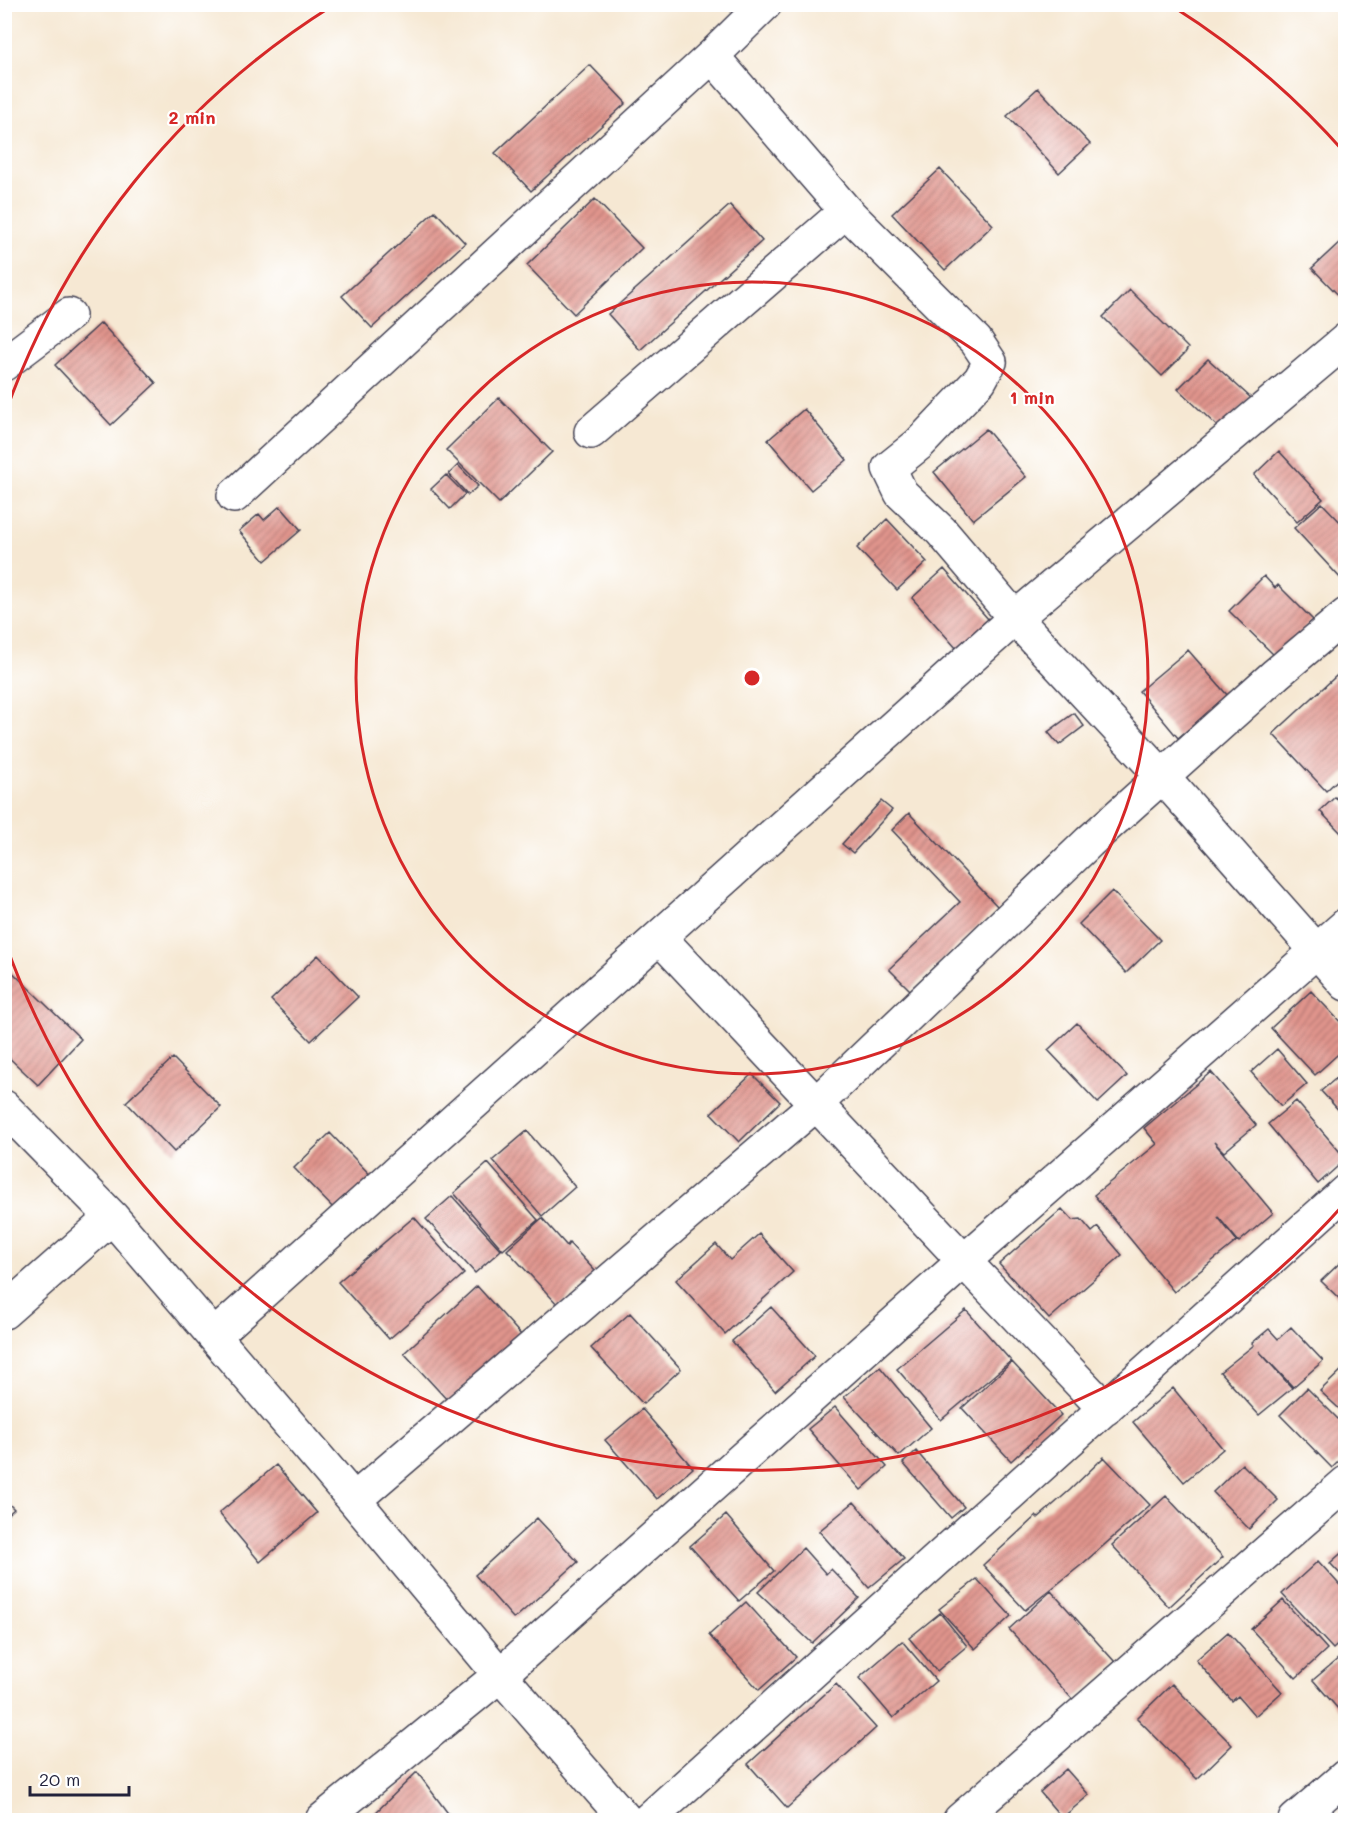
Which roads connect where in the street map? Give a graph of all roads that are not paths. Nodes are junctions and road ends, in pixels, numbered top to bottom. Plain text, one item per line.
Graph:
1 (765, 4) edge
2 (712, 56) junction
3 (846, 210) junction
4 (69, 315) dead end
5 (1346, 340) edge
6 (4, 364) edge
7 (591, 432) dead end
8 (234, 496) dead end
9 (1346, 615) edge
10 (1015, 618) junction
11 (1162, 777) junction
12 (1346, 925) edge
13 (659, 937) junction
14 (1316, 952) junction
15 (1346, 984) edge
16 (816, 1104) junction
17 (4, 1107) edge
18 (1346, 1191) edge
19 (112, 1217) junction
20 (964, 1261) junction
21 (4, 1312) edge
22 (214, 1336) junction
23 (1106, 1409) junction
24 (1346, 1483) edge
25 (354, 1500) junction
26 (500, 1675) junction
27 (1346, 1776) edge
28 (322, 1821) edge
29 (626, 1821) edge
30 (648, 1821) edge
31 (960, 1821) edge
32 (1295, 1821) edge

1 - 2 street
2 - 3 street
2 - 8 street
3 - 7 street
3 - 10 street
4 - 6 street
5 - 10 street
9 - 11 street
10 - 11 street
10 - 13 street
11 - 14 street
11 - 16 street
12 - 14 street
13 - 16 street
13 - 22 street
14 - 15 street
14 - 20 street
16 - 20 street
16 - 25 street
17 - 19 street
18 - 23 street
19 - 21 street
19 - 22 street
20 - 23 street
20 - 26 street
22 - 25 street
23 - 30 street
24 - 31 street
25 - 26 street
26 - 28 street
26 - 29 street
27 - 32 street

